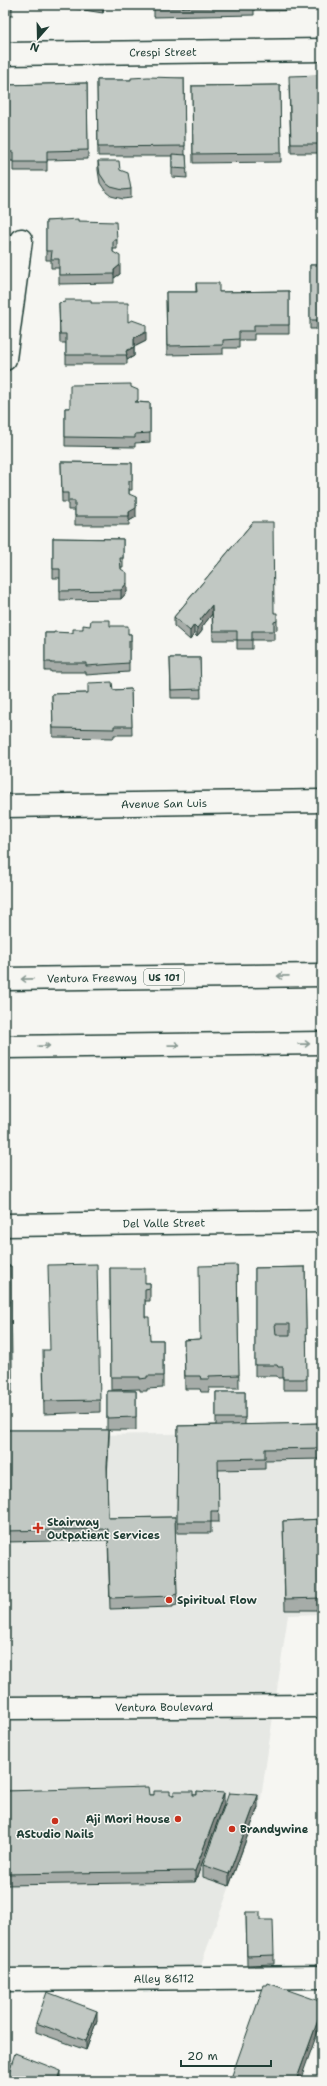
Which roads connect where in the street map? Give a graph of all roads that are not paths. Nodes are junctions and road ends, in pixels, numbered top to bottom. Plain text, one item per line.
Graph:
1 (322, 50) edge
2 (5, 54) edge
3 (21, 240) dead end
4 (5, 358) edge
5 (322, 801) edge
6 (5, 806) edge
7 (322, 975) edge
8 (5, 979) edge
9 (322, 1043) edge
10 (5, 1047) edge
11 (322, 1221) edge
12 (5, 1225) edge
13 (322, 1706) edge
14 (5, 1708) edge
15 (322, 1977) edge
16 (5, 1980) edge

1 - 2 main road, Crespi Street
3 - 4 main road
5 - 6 main road, Avenue San Luis
7 -> 8 main road, Ventura Freeway / US 101
10 -> 9 main road
11 - 12 main road, Del Valle Street
13 - 14 main road, Ventura Boulevard
15 - 16 main road, Alley 86112

